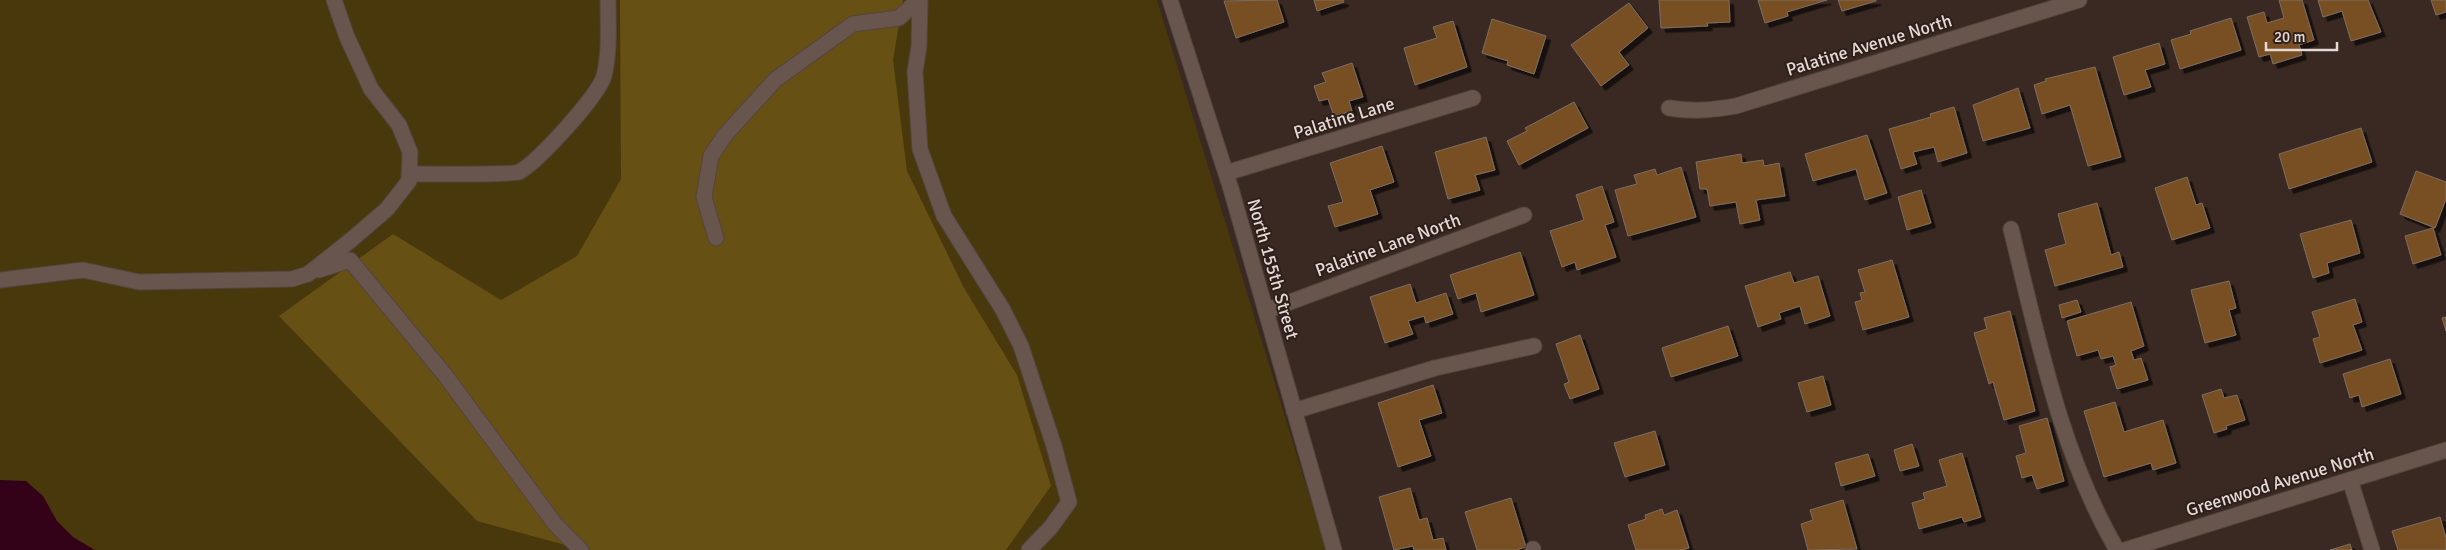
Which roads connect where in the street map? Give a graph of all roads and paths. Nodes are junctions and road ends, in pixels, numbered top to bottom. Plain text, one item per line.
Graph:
1 (334, 0) edge
2 (608, 0) edge
3 (919, 0) edge
4 (1170, 0) edge
5 (2079, 0) edge
6 (1473, 98) dead end
7 (1669, 108) dead end
8 (1226, 173) junction
9 (409, 174) junction
10 (1524, 215) dead end
11 (2010, 229) dead end
12 (716, 238) dead end
13 (308, 274) junction
14 (0, 280) edge
15 (1266, 311) junction
16 (1534, 346) dead end
17 (1294, 411) junction
18 (2446, 450) edge
19 (2350, 480) junction
20 (581, 550) edge
21 (1029, 550) edge
22 (1334, 550) edge
23 (2117, 550) edge
24 (2125, 550) edge
25 (2372, 550) edge

1 - 9 street
2 - 9 street
3 - 12 street
3 - 21 street
4 - 8 street, North 155th Street
5 - 7 street, Palatine Avenue North
6 - 8 street, Palatine Lane
8 - 15 street, North 155th Street
9 - 13 street
10 - 15 street, Palatine Lane North
11 - 23 street
13 - 14 street
13 - 20 street
15 - 17 street, North 155th Street
16 - 17 street
17 - 22 street, North 155th Street
18 - 19 street, Greenwood Avenue North
19 - 24 street, Greenwood Avenue North
19 - 25 street

